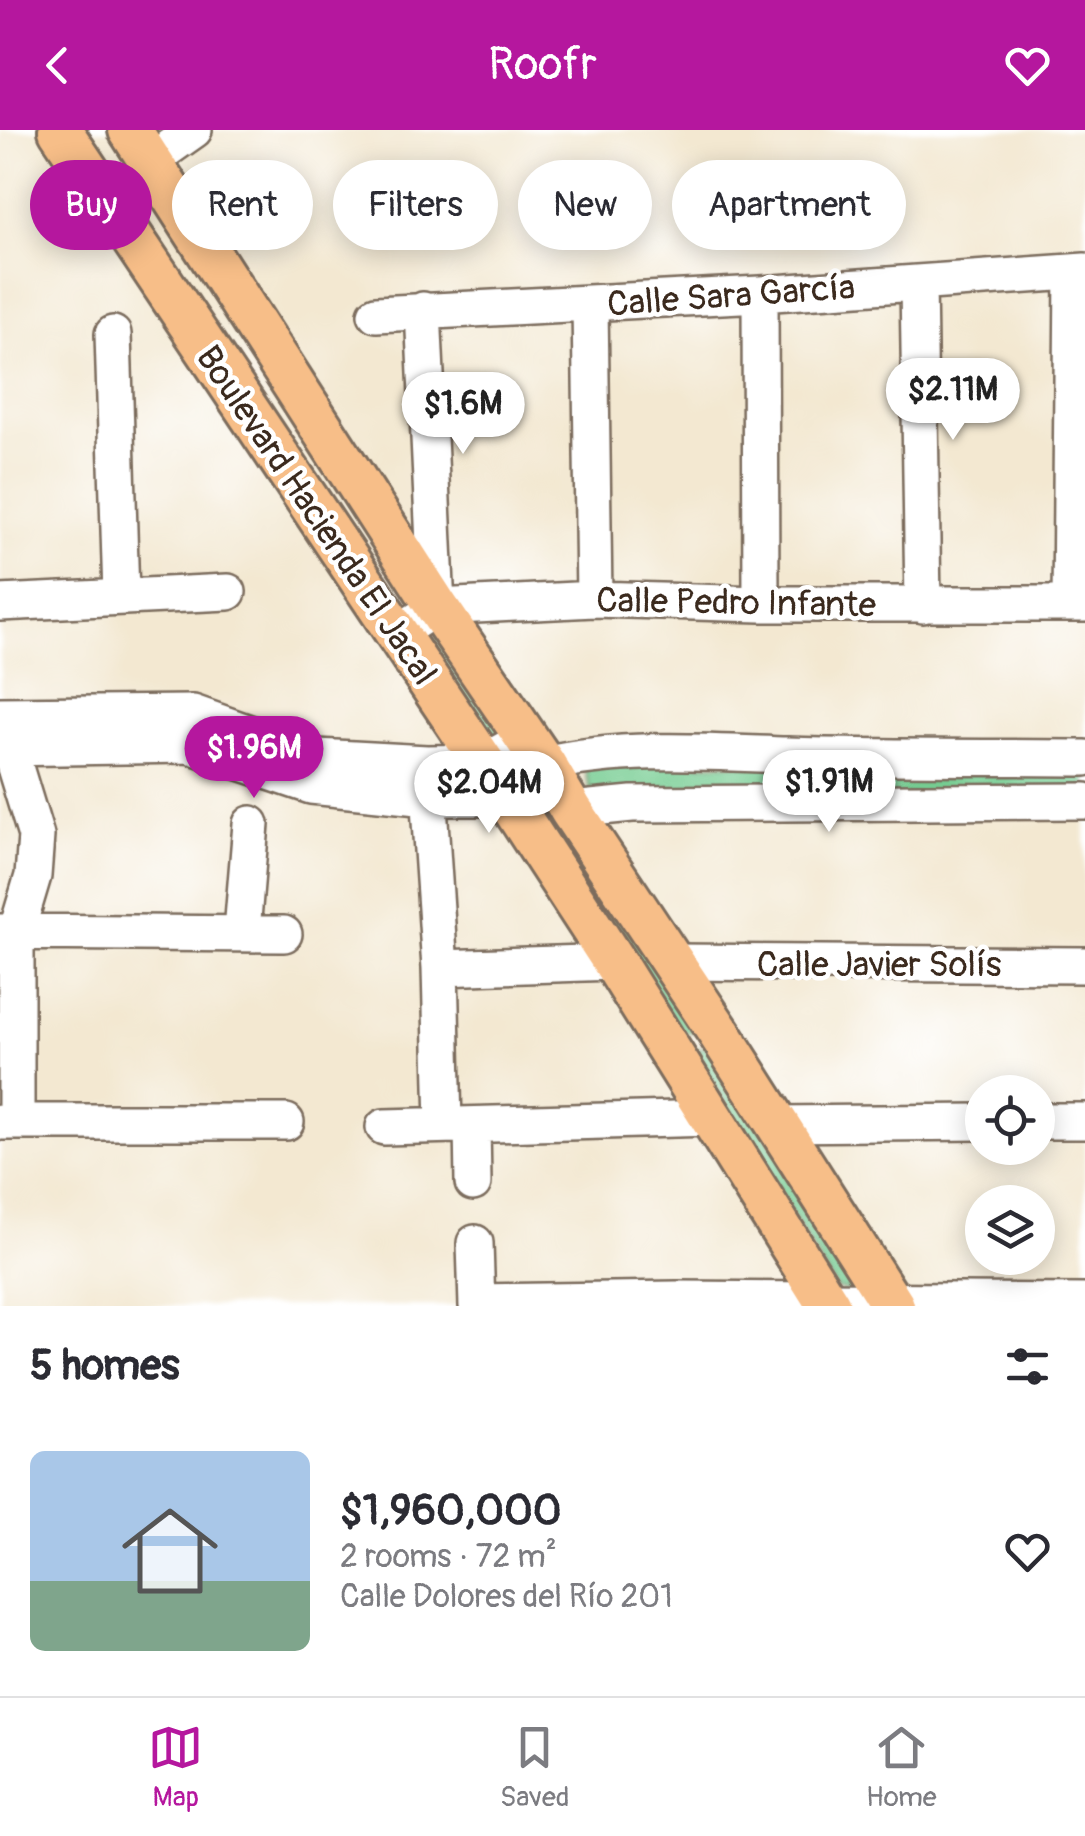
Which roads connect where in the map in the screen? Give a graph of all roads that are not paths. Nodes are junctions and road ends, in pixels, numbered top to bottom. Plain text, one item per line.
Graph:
1 (60, 130) edge
2 (194, 130) edge
3 (140, 145) edge
4 (1079, 271) edge
5 (918, 283) junction
6 (760, 294) junction
7 (590, 304) junction
8 (424, 310) junction
9 (376, 314) dead end
10 (113, 334) dead end
11 (228, 592) dead end
12 (121, 596) junction
13 (594, 599) junction
14 (0, 603) edge
15 (761, 604) junction
16 (923, 604) junction
17 (1078, 604) edge
18 (437, 607) junction
19 (396, 634) junction
20 (2, 732) edge
21 (535, 751) junction
22 (786, 755) junction
23 (1085, 758) edge
24 (427, 762) junction
25 (483, 762) junction
26 (428, 798) junction
27 (507, 798) junction
28 (1085, 801) edge
29 (789, 803) junction
30 (570, 810) junction
31 (251, 824) dead end
32 (242, 932) junction
33 (8, 933) edge
34 (284, 934) dead end
35 (614, 962) junction
36 (673, 962) junction
37 (1085, 965) edge
38 (440, 968) junction
39 (720, 1034) junction
40 (674, 1058) junction
41 (712, 1118) junction
42 (1085, 1121) edge
43 (8, 1122) edge
44 (286, 1122) dead end
45 (965, 1122) edge
46 (1055, 1122) edge
47 (777, 1124) junction
48 (458, 1125) junction
49 (384, 1127) dead end
50 (473, 1183) dead end
51 (475, 1243) dead end
52 (676, 1302) edge
53 (1085, 1302) edge
54 (477, 1304) edge
55 (827, 1304) edge
56 (892, 1304) edge

1 - 19 main road, Boulevard Hacienda El Jacal
2 - 3 street
3 - 18 main road, Boulevard Hacienda El Jacal
4 - 5 street, Calle Sara García
4 - 17 street
5 - 6 street, Calle Sara García
5 - 16 street
6 - 7 street, Calle Sara García
6 - 15 street
7 - 8 street, Calle Sara García
7 - 13 street
8 - 9 street, Calle Sara García
8 - 18 street
10 - 12 street
11 - 12 street
12 - 14 street
13 - 15 street, Calle Pedro Infante
13 - 18 street, Calle Pedro Infante
15 - 16 street, Calle Pedro Infante
16 - 17 street, Calle Pedro Infante
18 - 19 street
18 - 21 main road, Boulevard Hacienda El Jacal
19 - 25 main road, Boulevard Hacienda El Jacal
20 - 24 street
20 - 26 street
20 - 33 street
21 - 22 street
21 - 25 street
21 - 30 main road, Boulevard Hacienda El Jacal
22 - 23 street
22 - 29 street
24 - 25 street
24 - 26 street
25 - 27 main road, Boulevard Hacienda El Jacal
26 - 27 street
26 - 38 street
27 - 35 main road, Boulevard Hacienda El Jacal
28 - 29 street
29 - 30 street
30 - 36 main road, Boulevard Hacienda El Jacal
31 - 32 street
32 - 33 street
32 - 34 street
33 - 43 street
35 - 38 street
35 - 40 main road, Boulevard Hacienda El Jacal
36 - 37 street, Calle Javier Solís
36 - 39 main road, Boulevard Hacienda El Jacal
38 - 48 street
39 - 40 main road
39 - 47 main road, Boulevard Hacienda El Jacal
40 - 41 main road, Boulevard Hacienda El Jacal
41 - 48 street
41 - 55 main road, Boulevard Hacienda El Jacal
42 - 46 street
43 - 44 street
45 - 47 street
47 - 56 main road, Boulevard Hacienda El Jacal
48 - 49 street
48 - 50 street
51 - 54 street
52 - 54 street
52 - 55 street
53 - 56 street
55 - 56 street

